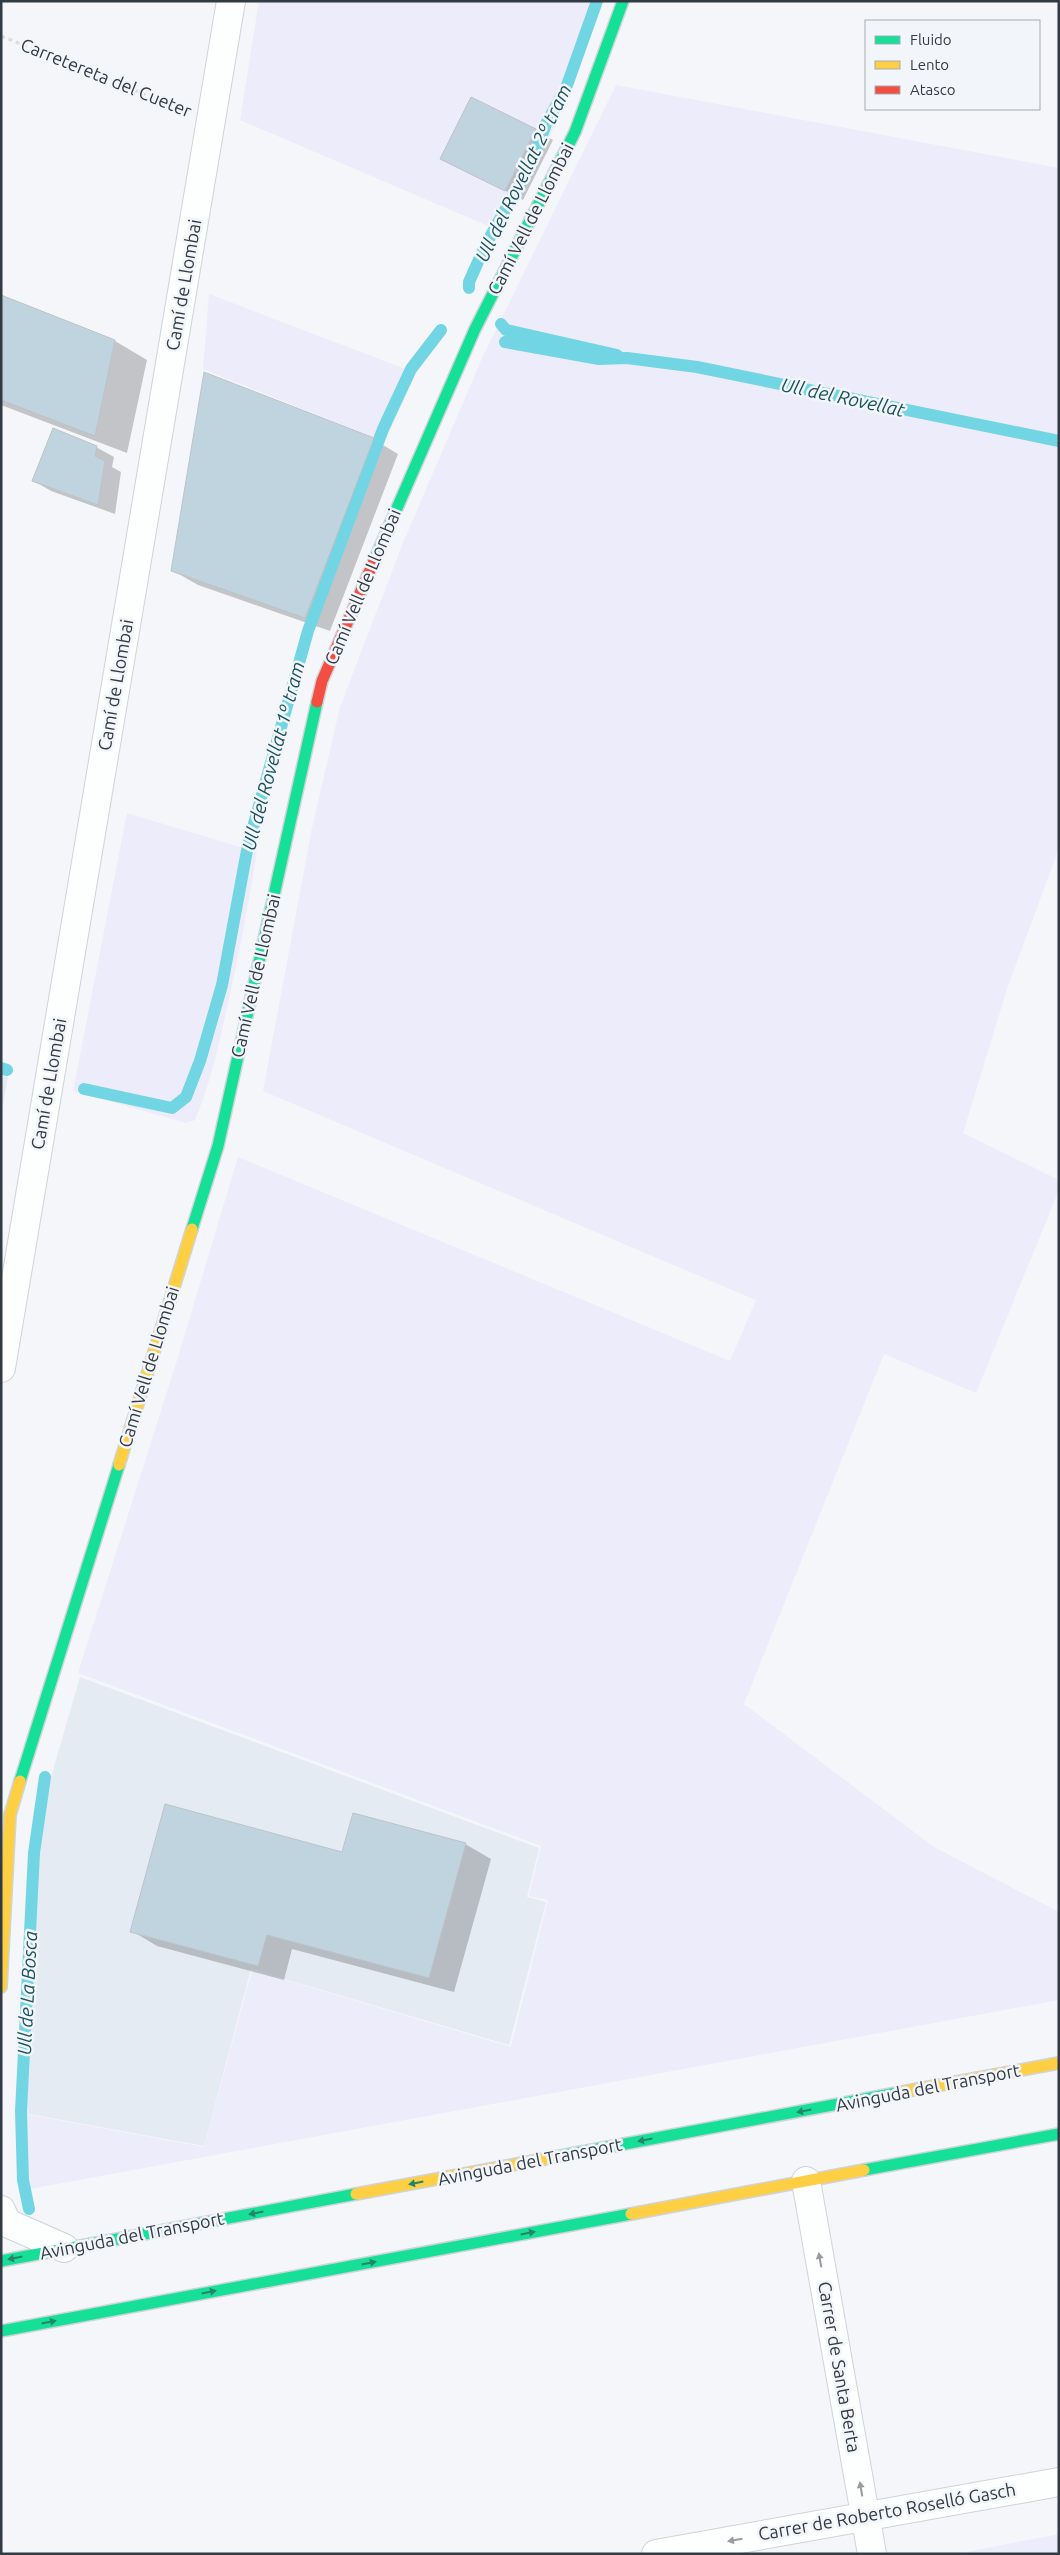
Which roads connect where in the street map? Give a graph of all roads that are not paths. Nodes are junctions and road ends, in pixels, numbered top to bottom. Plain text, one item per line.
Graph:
1 (231, 1) edge
2 (623, 1) edge
3 (1, 1368) edge
4 (1, 1987) edge
5 (1059, 2064) edge
6 (1059, 2134) edge
7 (806, 2181) junction
8 (1, 2210) edge
9 (64, 2248) junction
10 (1, 2261) edge
11 (1, 2331) edge
12 (1059, 2482) edge
13 (866, 2516) junction
14 (656, 2554) edge
15 (872, 2554) edge

1 - 3 street, Camí de Llombai
2 - 4 main road, Camí Vell de Llombai
5 -> 9 main road, Avinguda del Transport
6 - 7 main road
11 -> 7 main road
13 -> 7 street, Carrer de Santa Berta
8 - 9 street
9 -> 10 main road, Avinguda del Transport
12 - 13 street, Carrer de Roberto Roselló Gasch
13 -> 14 street, Carrer de Roberto Roselló Gasch
13 - 15 street, Carrer de Santa Berta

